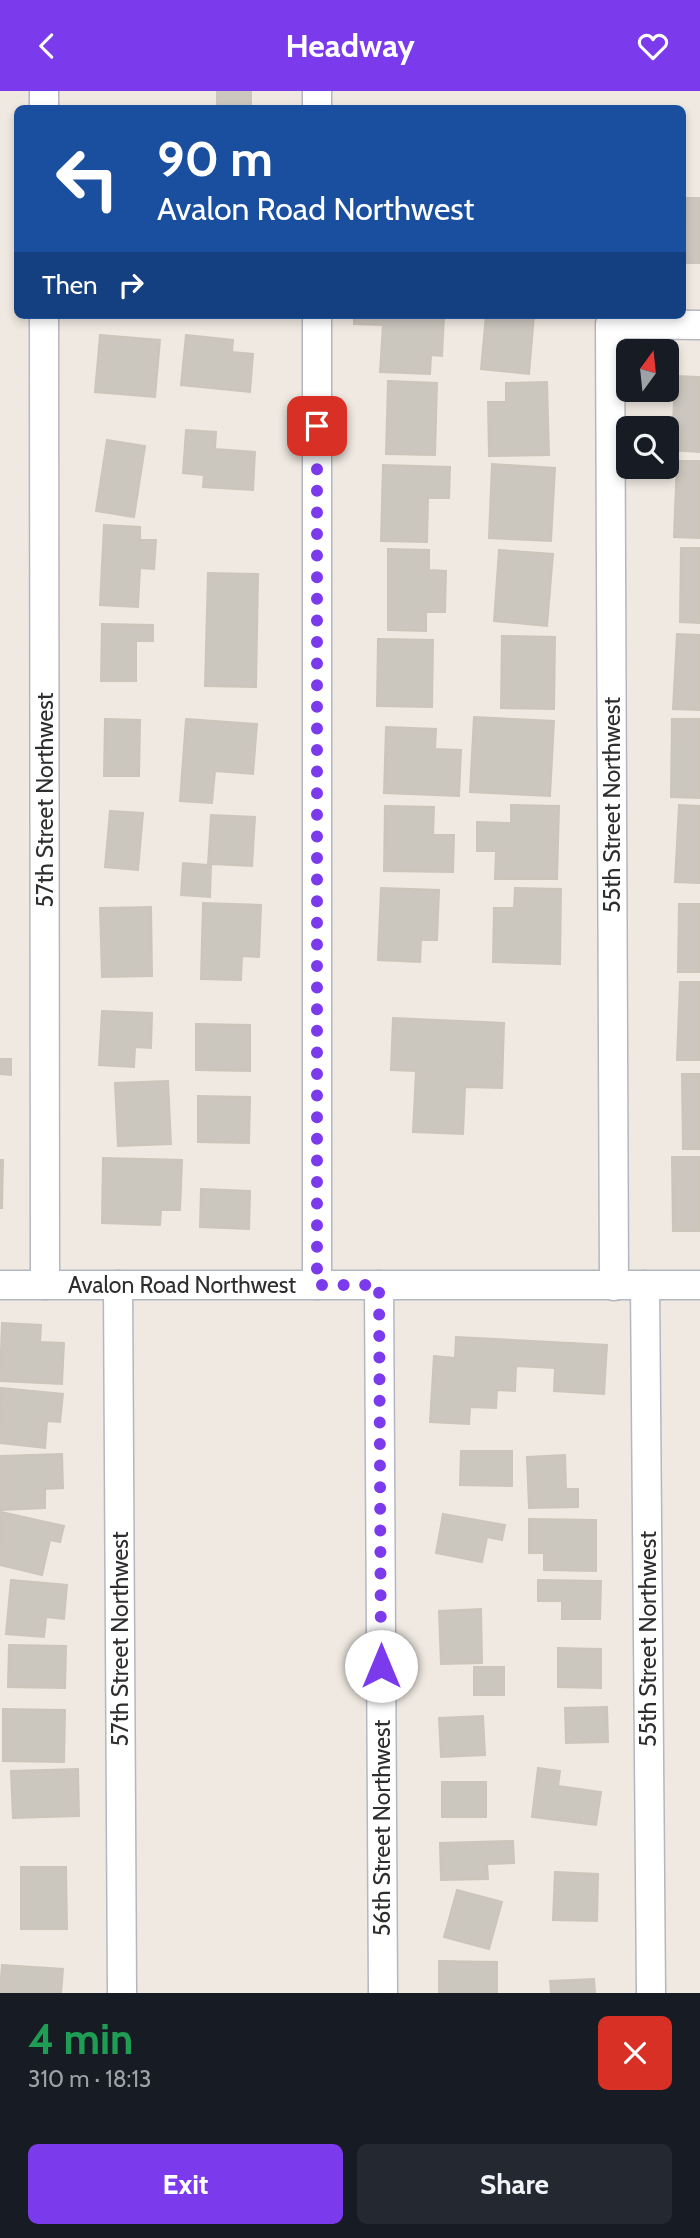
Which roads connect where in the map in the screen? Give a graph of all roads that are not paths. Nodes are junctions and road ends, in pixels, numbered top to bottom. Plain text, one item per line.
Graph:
1 (44, 319) edge
2 (317, 319) edge
3 (700, 325) edge
4 (0, 1285) edge
5 (45, 1285) junction
6 (118, 1285) junction
7 (317, 1285) junction
8 (379, 1285) junction
9 (645, 1285) junction
10 (700, 1285) edge
11 (614, 1286) junction
12 (122, 1993) edge
13 (383, 1993) edge
14 (651, 1993) edge

1 - 5 street, 57th Street Northwest
2 - 7 street
3 - 11 street, 55th Street Northwest
4 - 5 street, Avalon Road Northwest
5 - 6 street, Avalon Road Northwest
6 - 7 street, Avalon Road Northwest
6 - 12 street, 57th Street Northwest
7 - 8 street, Avalon Road Northwest
8 - 11 street, Avalon Road Northwest
8 - 13 street, 56th Street Northwest
9 - 10 street, Avalon Road Northwest
9 - 11 street, Avalon Road Northwest
9 - 14 street, 55th Street Northwest

